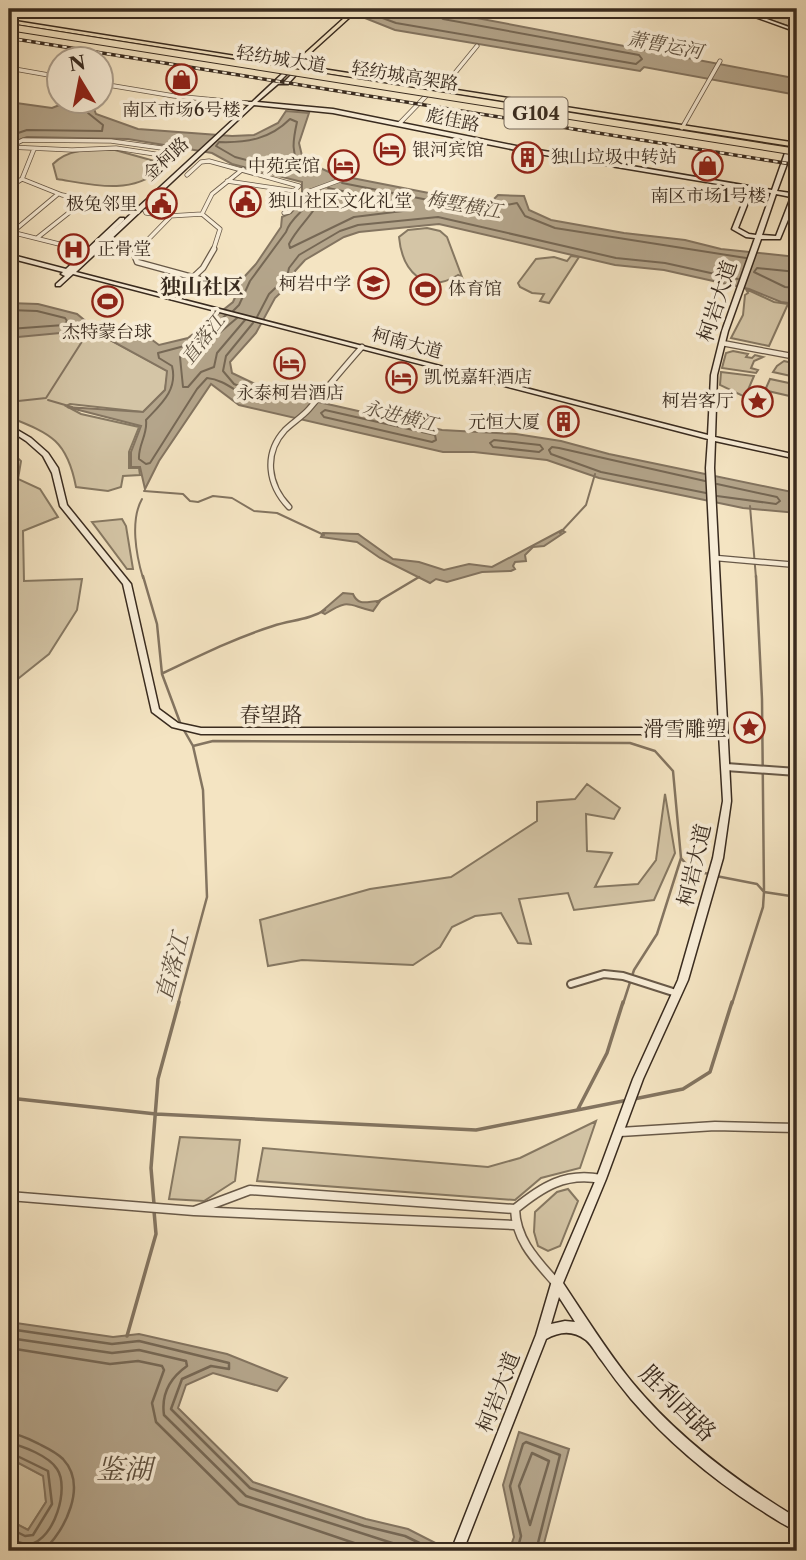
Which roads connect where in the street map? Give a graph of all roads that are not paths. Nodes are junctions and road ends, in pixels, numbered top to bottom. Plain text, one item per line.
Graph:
1 (349, 9) edge
2 (357, 9) edge
3 (735, 9) edge
4 (757, 9) edge
5 (753, 15) junction
6 (339, 22) junction
7 (9, 26) edge
8 (797, 31) edge
9 (477, 46) dead end
10 (720, 61) dead end
11 (286, 65) junction
12 (293, 67) junction
13 (9, 68) edge
14 (281, 73) junction
15 (46, 75) edge
16 (295, 75) junction
17 (276, 82) junction
18 (116, 86) edge
19 (441, 90) junction
20 (426, 96) junction
21 (247, 103) junction
22 (255, 103) junction
23 (399, 124) junction
24 (682, 128) junction
25 (797, 128) edge
26 (223, 129) junction
27 (121, 142) junction
28 (116, 148) junction
29 (34, 149) junction
30 (796, 149) edge
31 (788, 153) junction
32 (243, 169) junction
33 (187, 175) dead end
34 (351, 176) dead end
35 (22, 179) junction
36 (227, 181) junction
37 (9, 187) edge
38 (751, 188) junction
39 (776, 192) junction
40 (58, 194) junction
41 (796, 196) edge
42 (85, 200) junction
43 (137, 209) junction
44 (284, 213) dead end
45 (202, 214) junction
46 (170, 216) junction
47 (10, 233) edge
48 (37, 238) junction
49 (758, 240) junction
50 (63, 245) dead end
51 (9, 256) edge
52 (65, 270) junction
53 (74, 273) junction
54 (194, 278) junction
55 (225, 285) dead end
56 (172, 297) junction
57 (722, 343) junction
58 (362, 347) junction
59 (797, 357) edge
60 (9, 427) edge
61 (712, 438) junction
62 (797, 457) edge
63 (289, 507) dead end
64 (716, 558) junction
65 (797, 565) edge
66 (724, 731) junction
67 (726, 767) junction
68 (797, 772) edge
69 (571, 984) dead end
70 (676, 993) junction
71 (621, 1127) junction
72 (797, 1128) edge
73 (601, 1179) junction
74 (9, 1196) edge
75 (515, 1209) junction
76 (194, 1211) junction
77 (514, 1225) junction
78 (557, 1284) junction
79 (542, 1335) junction
80 (603, 1354) junction
81 (797, 1525) edge
82 (457, 1551) edge

1 - 6 main road
2 - 6 main road
3 - 5 street
4 - 5 street
5 - 8 street
6 - 11 main road
6 - 12 main road
7 - 11 main road, 轻纺城大道 / G104
7 - 14 main road, 轻纺城大道 / G104
7 - 30 highway, 轻纺城高架路, bridge
9 - 19 street
10 - 24 street
11 - 12 main road, 轻纺城大道 / G104
11 - 14 main road
12 - 14 main road
12 - 19 main road, 轻纺城大道 / G104
13 - 15 street
14 - 16 main road, 轻纺城大道 / G104
14 - 17 street, 金柯路
14 - 21 street, 金柯路
16 - 17 street
16 - 20 main road, 轻纺城大道 / G104
17 - 22 street, 金柯路
18 - 21 street, 彪佳路
19 - 24 main road, 轻纺城大道 / G104
20 - 23 street
20 - 31 main road, 轻纺城大道 / G104
21 - 22 street, 彪佳路
21 - 26 street, 金柯路
22 - 23 street, 彪佳路
22 - 26 street, 金柯路
23 - 38 street, 彪佳路
24 - 30 main road, 轻纺城大道 / G104
25 - 30 street
26 - 43 street, 金柯路
27 - 28 street
27 - 28 street
27 - 29 street
28 - 29 street
29 - 35 street
30 - 31 main road, 轻纺城大道 / G104
31 - 39 street, 柯岩大道
32 - 33 street
32 - 36 street
32 - 36 street
34 - 44 street
35 - 37 street
35 - 40 street
36 - 45 street
38 - 39 street, 彪佳路
38 - 49 street
39 - 41 street, 彪佳路
39 - 49 street, 柯岩大道
40 - 42 street
40 - 47 street
41 - 49 street
42 - 43 street
42 - 48 street
43 - 46 street
43 - 52 street, 金柯路
43 - 53 street, 金柯路
45 - 46 street
45 - 54 street
46 - 54 street
47 - 48 street
48 - 50 street
49 - 57 street, 柯岩大道
51 - 52 street, 柯南大道
52 - 53 street, 柯南大道
52 - 53 street
53 - 56 street, 柯南大道
54 - 55 street
54 - 56 street
56 - 58 street, 柯南大道
57 - 59 street
57 - 61 street, 柯岩大道
58 - 61 street, 柯南大道
58 - 63 street
60 - 66 street, 春望路
61 - 62 street, 柯南大道
61 - 64 street, 柯岩大道
64 - 65 street
64 - 66 street, 柯岩大道
66 - 67 street, 柯岩大道
67 - 68 street
67 - 70 street, 柯岩大道
69 - 70 street
70 - 71 street, 柯岩大道
71 - 72 street
71 - 73 street, 柯岩大道
73 - 75 street
73 - 78 street, 柯岩大道
74 - 76 street
75 - 76 street
75 - 77 street
76 - 77 street
77 - 78 street
78 - 79 street, 柯岩大道
78 - 80 street, 胜利西路
79 - 80 street
79 - 82 street, 柯岩大道
80 - 81 street, 胜利西路

